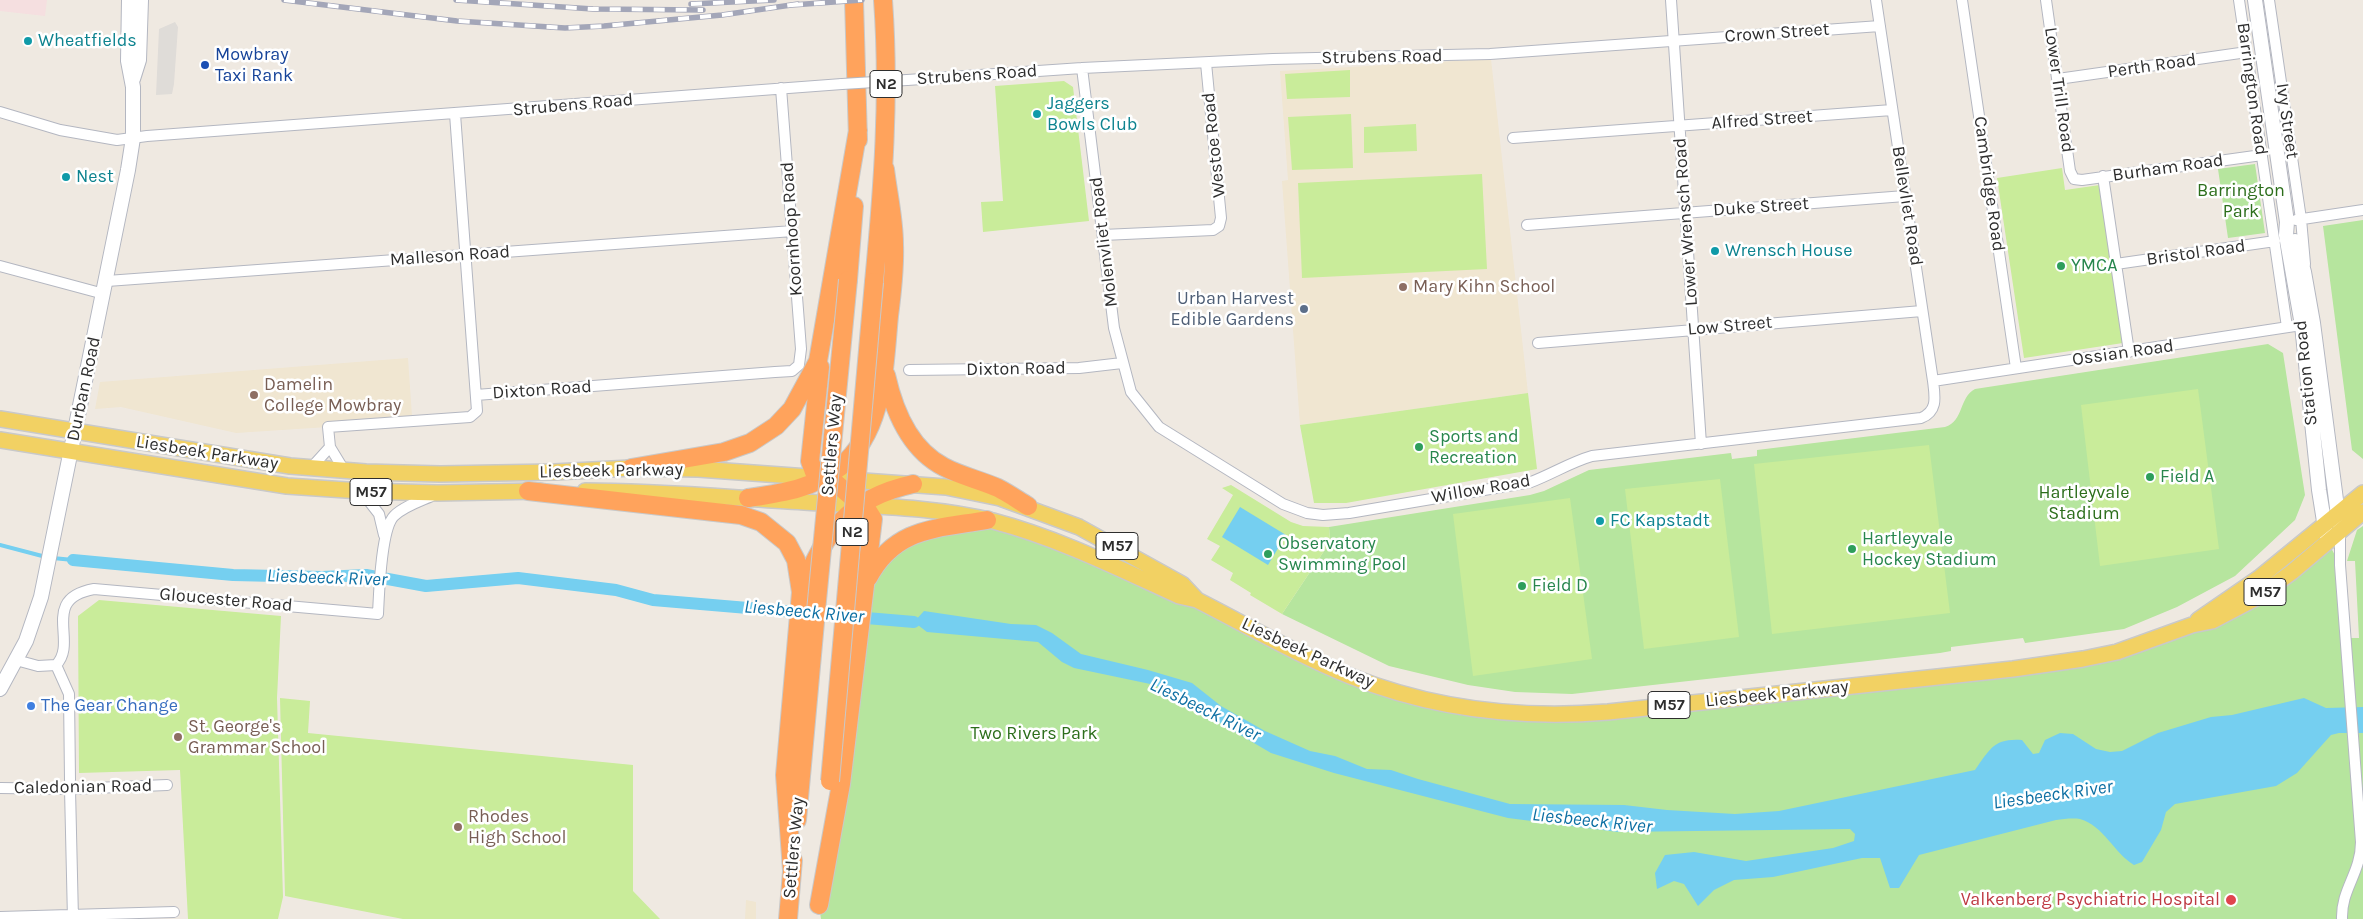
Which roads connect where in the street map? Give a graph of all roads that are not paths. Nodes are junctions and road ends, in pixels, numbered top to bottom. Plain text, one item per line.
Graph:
1 (129, 0) edge
2 (140, 0) edge
3 (854, 0) edge
4 (883, 0) edge
5 (1670, 0) edge
6 (1876, 0) edge
7 (1962, 0) edge
8 (2046, 0) edge
9 (2239, 0) edge
10 (2255, 0) edge
11 (2269, 0) edge
12 (1880, 26) junction
13 (1673, 41) junction
14 (2247, 52) junction
15 (1206, 63) junction
16 (1082, 68) junction
17 (133, 79) junction
18 (2058, 79) junction
19 (781, 88) junction
20 (1892, 110) junction
21 (0, 112) edge
22 (455, 114) junction
23 (1678, 126) junction
24 (858, 130) junction
25 (133, 138) junction
26 (1513, 138) dead end
27 (2269, 152) junction
28 (885, 169) junction
29 (2103, 176) junction
30 (2074, 179) joint
31 (1905, 196) junction
32 (2363, 210) edge
33 (1686, 212) junction
34 (2294, 220) junction
35 (1527, 225) dead end
36 (792, 231) junction
37 (1103, 235) junction
38 (2275, 241) junction
39 (466, 254) junction
40 (2116, 264) junction
41 (0, 266) edge
42 (105, 287) junction
43 (1922, 311) junction
44 (824, 321) junction
45 (2308, 324) junction
46 (2287, 327) junction
47 (1693, 329) junction
48 (1538, 343) dead end
49 (2129, 352) junction
50 (1122, 362) junction
51 (884, 367) junction
52 (796, 368) joint
53 (2016, 368) junction
54 (909, 370) dead end
55 (1933, 381) junction
56 (476, 394) junction
57 (1144, 410) joint
58 (1932, 411) joint
59 (0, 419) edge
60 (74, 432) junction
61 (0, 440) edge
62 (1701, 444) junction
63 (330, 447) junction
64 (70, 452) junction
65 (311, 468) junction
66 (631, 468) junction
67 (344, 470) junction
68 (826, 478) junction
69 (913, 484) junction
70 (361, 491) junction
71 (528, 492) junction
72 (438, 493) junction
73 (2363, 493) edge
74 (748, 498) junction
75 (858, 505) junction
76 (1028, 506) junction
77 (2363, 512) edge
78 (2338, 513) junction
79 (987, 520) junction
80 (2323, 524) junction
81 (2340, 532) junction
82 (385, 538) junction
83 (2328, 542) junction
84 (2340, 565) junction
85 (863, 592) junction
86 (801, 595) junction
87 (1197, 600) junction
88 (2192, 624) junction
89 (16, 660) junction
90 (56, 665) junction
91 (2, 681) edge
92 (70, 784) junction
93 (167, 785) dead end
94 (0, 788) edge
95 (792, 870) junction
96 (174, 912) dead end
97 (819, 912) edge
98 (0, 917) edge
99 (73, 917) edge
100 (788, 919) edge
101 (2342, 919) edge

1 - 17 main road, Durban Road
2 - 17 main road, Durban Road
3 - 24 highway, Settlers Way / N2
4 - 28 highway, Settlers Way / N2
5 - 13 street, Lower Wrensch Road
6 - 12 street, Bellevliet Road
7 - 53 street, Cambridge Road
8 - 18 street, Lower Trill Road
9 - 14 street, Barrington Road
10 - 27 main road, Station Road
11 - 34 street, Ivy Street
12 - 13 street, Crown Street
12 - 20 street, Bellevliet Road
13 - 15 street, Strubens Road
13 - 23 street, Lower Wrensch Road
14 - 18 street, Perth Road
14 - 27 street, Barrington Road
15 - 16 street, Strubens Road
15 - 37 street, Westoe Road
16 - 19 street, Strubens Road, bridge
16 - 37 street, Molenvliet Road
17 - 25 main road, Durban Road
18 - 30 street, Lower Trill Road
19 - 22 street, Strubens Road
19 - 36 street, Koornhoop Road
20 - 23 street, Alfred Street
20 - 31 street, Bellevliet Road
21 - 25 street, Strubens Road
22 - 25 street, Strubens Road
22 - 39 street
23 - 26 street, Alfred Street
23 - 33 street, Lower Wrensch Road
24 - 44 highway
24 - 95 highway, Settlers Way / N2, bridge
25 - 42 main road, Durban Road
27 - 29 street, Burham Road
27 - 34 main road, Station Road
27 - 38 street, Barrington Road
28 - 51 highway
28 - 97 highway, Settlers Way / N2, bridge
29 - 30 street, Burham Road
29 - 40 street
31 - 33 street, Duke Street
31 - 43 street, Bellevliet Road
32 - 34 street
33 - 35 street, Duke Street
33 - 47 street, Lower Wrensch Road
34 - 45 main road, Station Road
34 - 45 main road, Station Road
36 - 39 street, Malleson Road
36 - 52 street, Koornhoop Road
37 - 50 street, Molenvliet Road
38 - 40 street, Bristol Road
38 - 46 street, Barrington Road
39 - 42 street, Malleson Road
39 - 56 street
40 - 49 street
41 - 42 street, Malleson Road
42 - 60 main road, Durban Road
43 - 47 street, Low Street
43 - 55 street, Bellevliet Road
44 - 66 highway
44 - 68 highway
45 - 46 street, Ossian Road
45 - 78 main road, Station Road
45 - 80 main road, Station Road
46 - 49 street, Ossian Road
47 - 48 street, Low Street
47 - 62 street, Lower Wrensch Road
49 - 53 street, Ossian Road
50 - 54 street, Dixton Road
50 - 57 street, Molenvliet Road
51 - 68 highway
51 - 76 highway
52 - 56 street, Dixton Road
53 - 55 street, Ossian Road
55 - 58 street, Bellevliet Road
56 - 63 street, Dixton Road
57 - 62 street, Willow Road
58 - 62 street, Willow Road
59 - 60 main road, Liesbeek Parkway / M57
60 - 64 main road, Durban Road
60 - 65 main road, Liesbeek Parkway / M57
61 - 64 main road, Liesbeek Parkway / M57
63 - 65 street
63 - 67 street
64 - 70 main road, Liesbeek Parkway / M57
64 - 89 main road, Durban Road
65 - 67 main road, Liesbeek Parkway / M57
66 - 67 main road, Liesbeek Parkway / M57
66 - 68 main road, Liesbeek Parkway / M57
68 - 69 main road, Liesbeek Parkway / M57
68 - 74 highway
68 - 75 highway
69 - 75 highway
69 - 76 main road, Liesbeek Parkway / M57
70 - 72 main road, Liesbeek Parkway / M57
70 - 82 street, Gloucester Road
71 - 72 main road, Liesbeek Parkway / M57
71 - 74 main road, Liesbeek Parkway / M57
71 - 86 highway
72 - 82 street, Gloucester Road
73 - 78 main road, Liesbeek Parkway / M57
74 - 75 main road, Liesbeek Parkway / M57
75 - 79 main road, Liesbeek Parkway / M57
75 - 85 highway
75 - 86 highway
76 - 87 main road, Liesbeek Parkway / M57
77 - 81 main road, Liesbeek Parkway / M57
78 - 80 main road, Liesbeek Parkway / M57
78 - 81 main road, Station Road
79 - 85 highway
79 - 87 main road, Liesbeek Parkway / M57
80 - 83 main road, Station Road
80 - 88 main road, Liesbeek Parkway / M57
81 - 83 main road, Liesbeek Parkway / M57
81 - 84 street
82 - 90 street, Gloucester Road
83 - 84 street
83 - 88 main road, Liesbeek Parkway / M57
84 - 101 street
85 - 97 highway
86 - 95 highway
87 - 88 main road, Liesbeek Parkway / M57
89 - 90 street
89 - 91 main road, Durban Road
90 - 92 street
92 - 93 street, Caledonian Road
92 - 94 street, Caledonian Road
92 - 99 street
95 - 100 highway, Settlers Way / N2
96 - 99 street
98 - 99 street

